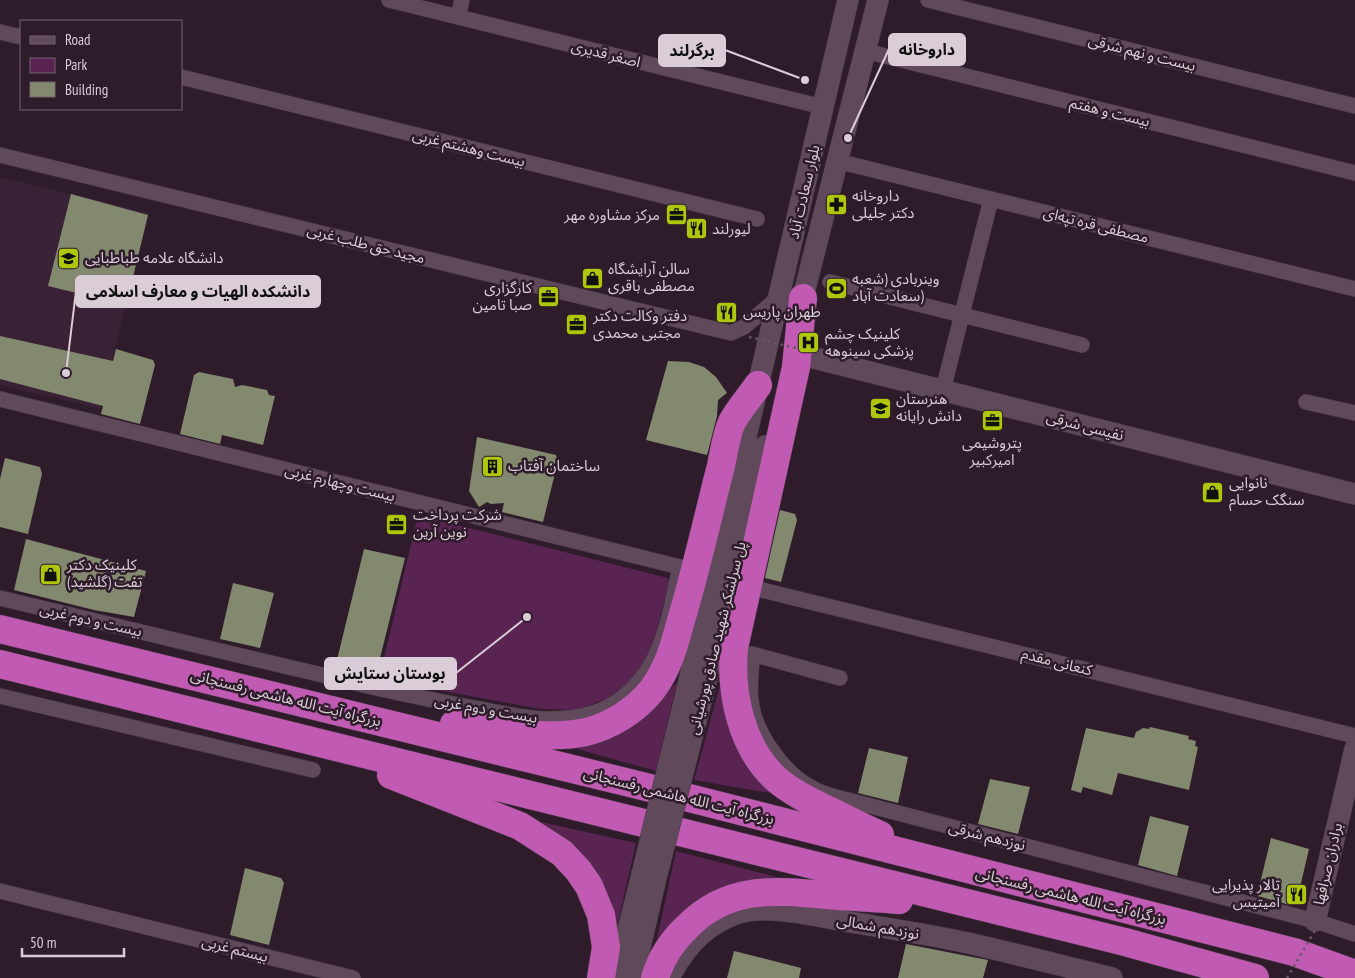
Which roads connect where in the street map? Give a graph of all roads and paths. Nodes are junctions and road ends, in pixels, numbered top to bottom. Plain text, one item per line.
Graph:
1 (389, 0) edge
2 (462, 0) edge
3 (848, 0) edge
4 (878, 0) edge
5 (928, 0) edge
6 (458, 17) junction
7 (0, 32) edge
8 (20, 37) edge
9 (864, 52) junction
10 (182, 76) edge
11 (1355, 106) edge
12 (824, 107) junction
13 (0, 155) edge
14 (837, 161) junction
15 (1355, 173) edge
16 (991, 199) junction
17 (757, 219) dead end
18 (830, 282) dead end
19 (1355, 290) edge
20 (791, 297) junction
21 (962, 315) junction
22 (749, 337) dead end
23 (1082, 345) dead end
24 (815, 356) joint
25 (758, 385) junction
26 (943, 390) junction
27 (0, 399) edge
28 (1306, 402) dead end
29 (1355, 413) edge
30 (1355, 494) edge
31 (680, 567) joint
32 (758, 589) dead end
33 (0, 598) edge
34 (0, 629) edge
35 (0, 664) edge
36 (840, 678) dead end
37 (0, 696) edge
38 (693, 700) junction
39 (354, 714) junction
40 (1355, 736) edge
41 (304, 739) junction
42 (1355, 749) edge
43 (313, 770) dead end
44 (942, 864) junction
45 (649, 876) junction
46 (0, 891) edge
47 (969, 904) junction
48 (1316, 924) junction
49 (1355, 934) edge
50 (1355, 974) edge
51 (353, 978) edge
52 (601, 978) edge
53 (616, 978) edge
54 (633, 978) edge
55 (655, 978) edge
56 (669, 978) edge
57 (1112, 978) edge
58 (1255, 978) edge
59 (1287, 978) edge

1 - 6 street, اصغر قدیری
2 - 6 street
3 - 12 main road, بلوار سعادت آباد
4 - 9 main road, بلوار سعادت آباد
5 - 11 street, بیست و نهم شرقی
6 - 12 street, اصغر قدیری
7 - 8 street
9 - 14 main road, بلوار سعادت آباد
9 - 15 street, بیست و هفتم
10 - 17 street, بیست وهشتم غربی
12 - 20 main road, بلوار سعادت آباد
13 - 20 street, مجید حق طلب غربی
14 - 16 street, مصطفی قره تپه‌ای
14 - 20 main road, بلوار سعادت آباد
16 - 19 street, مصطفی قره تپه‌ای
16 - 21 street
18 - 21 street
20 - 25 main road, بلوار سعادت آباد
20 - 38 main road, پل سرلشکر شهید صادق پورشیانی
20 - 44 highway
21 - 23 street
21 - 26 street
22 - 24 path, bridge
24 - 26 main road, نفیسی شرقی
25 - 38 main road, پل سرلشکر شهید صادق پورشیانی
25 - 39 highway
26 - 30 main road, نفیسی شرقی
27 - 31 street, بیست وچهارم غربی
28 - 29 street
31 - 33 street, بیست و دوم غربی
32 - 40 street, کنعانی مقدم
34 - 39 highway, بزرگراه آیت الله هاشمی رفسنجانی
35 - 41 highway, بزرگراه آیت الله هاشمی رفسنجانی
36 - 48 street, نوزدهم شرقی
37 - 43 street
38 - 45 main road, پل سرلشکر شهید صادق پورشیانی, bridge
39 - 44 highway, بزرگراه آیت الله هاشمی رفسنجانی
41 - 47 highway, بزرگراه آیت الله هاشمی رفسنجانی
41 - 52 highway
42 - 48 main road, برادران صرافها
44 - 50 highway, بزرگراه آیت الله هاشمی رفسنجانی
45 - 53 main road, پل سرلشکر شهید صادق پورشیانی
45 - 54 main road, پل سرلشکر شهید صادق پورشیانی
46 - 51 street, بیستم غربی
47 - 55 highway
47 - 58 highway, بزرگراه آیت الله هاشمی رفسنجانی
48 - 49 street, نوزدهم شرقی
48 - 59 path, bridge
56 - 57 main road, نوزدهم شمالی

